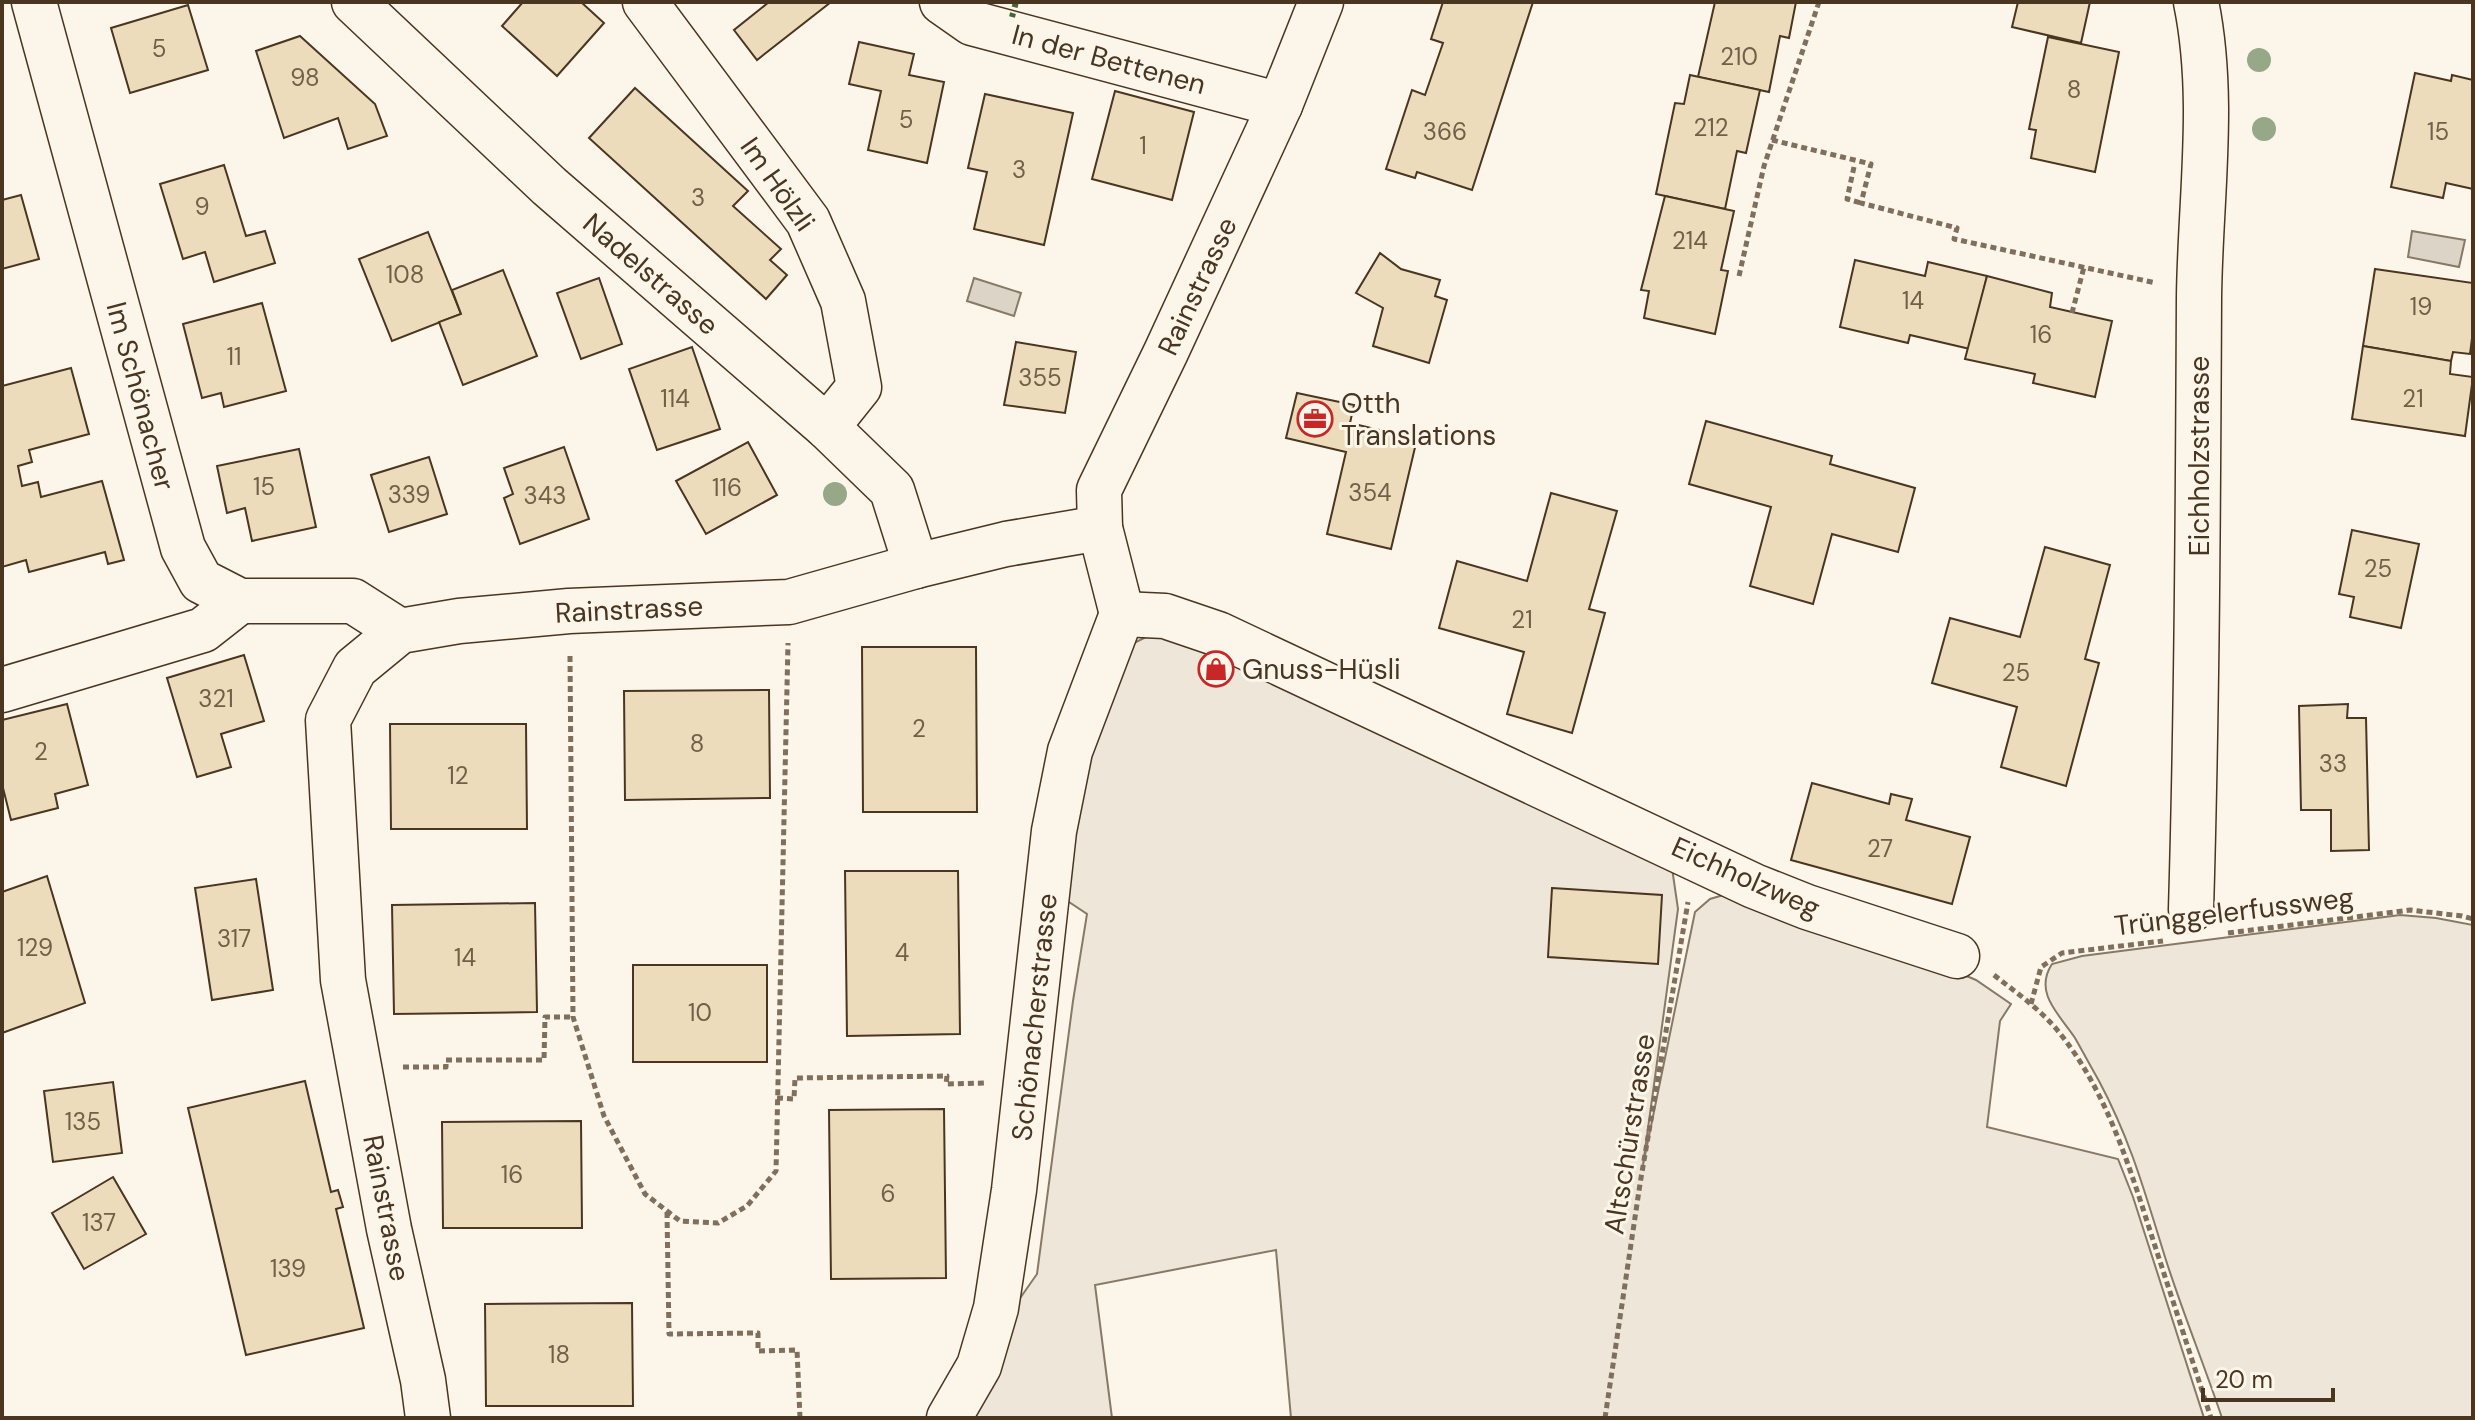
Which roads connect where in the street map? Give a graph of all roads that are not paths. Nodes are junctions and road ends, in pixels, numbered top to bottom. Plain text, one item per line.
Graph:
1 (34, 2) edge
2 (354, 2) edge
3 (645, 2) edge
4 (942, 2) edge
5 (1321, 2) edge
6 (2196, 2) edge
7 (1280, 105) junction
8 (827, 427) junction
9 (1100, 528) junction
10 (916, 566) junction
11 (240, 601) junction
12 (1122, 614) junction
13 (400, 631) junction
14 (2, 690) edge
15 (2196, 928) road end
16 (1957, 956) road end
17 (428, 1418) edge
18 (949, 1418) edge

1 - 11 street, Im Schönacher
2 - 8 street, Nadelstrasse
3 - 8 street, Im Hölzli
4 - 7 street, In der Bettenen
5 - 7 street, Rainstrasse
6 - 15 street, Eichholzstrasse
7 - 9 street, Rainstrasse
8 - 10 street, Nadelstrasse
9 - 10 street, Rainstrasse
9 - 12 street
10 - 13 street, Rainstrasse
11 - 13 street, Im Schönacher
11 - 14 street
12 - 16 street, Eichholzweg
12 - 18 street, Schönacherstrasse
13 - 17 street, Rainstrasse

